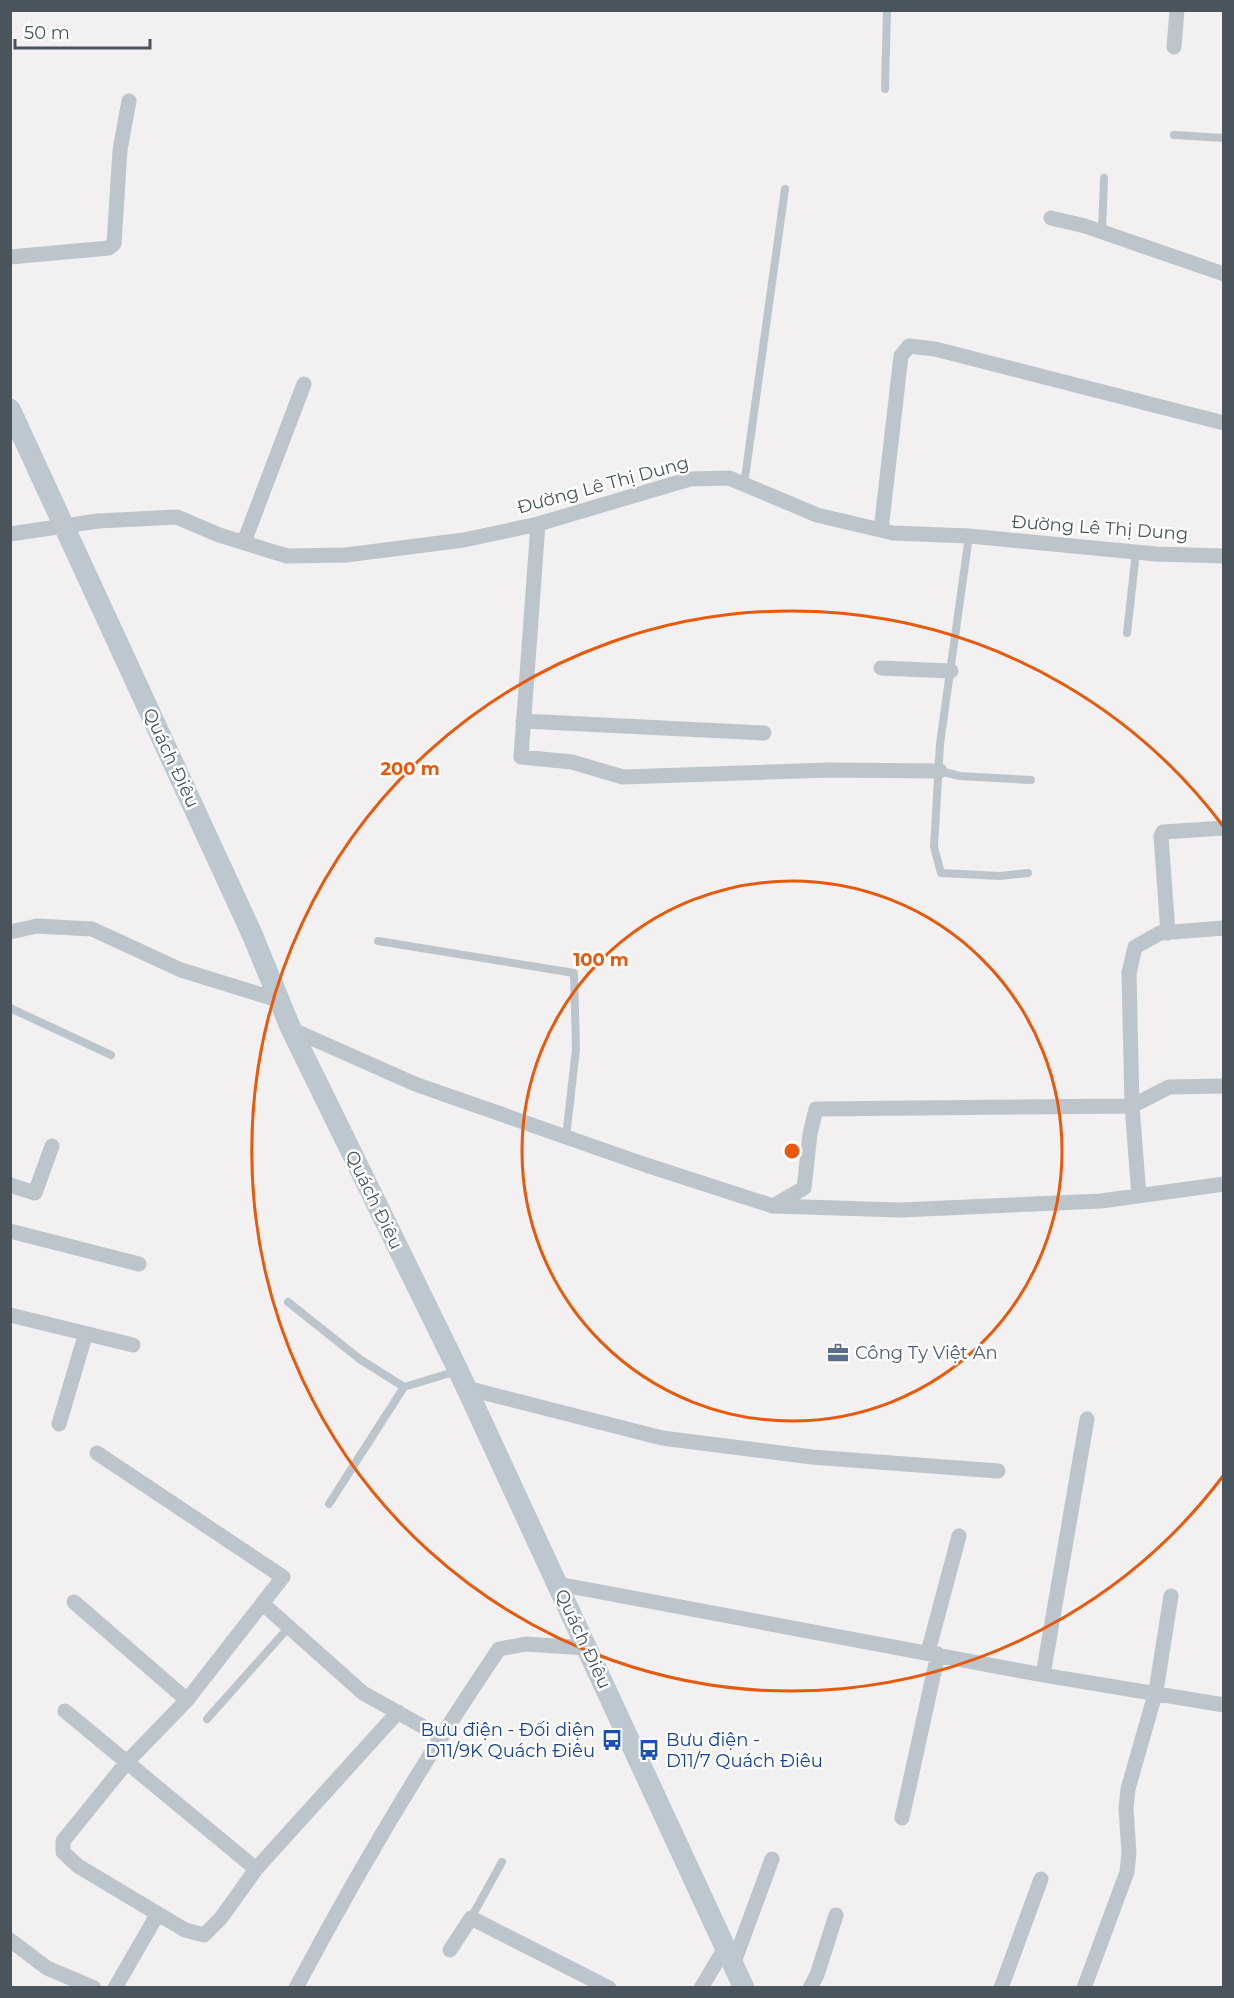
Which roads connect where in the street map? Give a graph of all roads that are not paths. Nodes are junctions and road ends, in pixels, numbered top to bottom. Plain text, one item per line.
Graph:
1 (887, 10) edge
2 (1177, 10) edge
3 (1174, 47) dead end
4 (885, 89) dead end
5 (129, 101) dead end
6 (1174, 135) dead end
7 (1224, 138) edge
8 (1104, 178) dead end
9 (785, 189) dead end
10 (1051, 218) dead end
11 (1102, 232) junction
12 (10, 257) edge
13 (1224, 274) edge
14 (304, 384) dead end
15 (10, 409) edge
16 (1224, 423) edge
17 (744, 484) junction
18 (538, 524) junction
19 (64, 527) junction
20 (881, 530) junction
21 (10, 534) edge
22 (969, 537) junction
23 (244, 542) junction
24 (1136, 552) junction
25 (1224, 556) edge
26 (1127, 633) dead end
27 (881, 668) dead end
28 (951, 671) junction
29 (523, 721) junction
30 (764, 733) dead end
31 (940, 771) junction
32 (1031, 780) dead end
33 (1224, 828) edge
34 (1028, 873) dead end
35 (1224, 928) edge
36 (10, 933) edge
37 (1168, 933) junction
38 (378, 941) dead end
39 (278, 1000) junction
40 (10, 1008) edge
41 (291, 1029) junction
42 (111, 1055) dead end
43 (1224, 1086) edge
44 (1132, 1106) junction
45 (566, 1137) junction
46 (52, 1146) dead end
47 (1224, 1184) edge
48 (10, 1185) edge
49 (1139, 1196) junction
50 (773, 1206) junction
51 (10, 1230) edge
52 (139, 1264) dead end
53 (288, 1302) dead end
54 (10, 1316) edge
55 (85, 1336) junction
56 (133, 1345) dead end
57 (462, 1379) junction
58 (404, 1387) junction
59 (1088, 1419) dead end
60 (59, 1424) dead end
61 (97, 1453) dead end
62 (998, 1471) dead end
63 (329, 1504) dead end
64 (959, 1536) dead end
65 (558, 1584) junction
66 (1171, 1596) dead end
67 (74, 1602) dead end
68 (263, 1604) junction
69 (289, 1627) junction
70 (587, 1648) junction
71 (933, 1653) junction
72 (1043, 1675) junction
73 (1156, 1691) junction
74 (187, 1700) junction
75 (1224, 1705) edge
76 (65, 1711) dead end
77 (398, 1712) junction
78 (207, 1719) dead end
79 (440, 1736) junction
80 (127, 1762) junction
81 (902, 1818) dead end
82 (772, 1859) dead end
83 (502, 1862) dead end
84 (256, 1869) junction
85 (1041, 1879) dead end
86 (157, 1915) junction
87 (836, 1915) dead end
88 (471, 1918) junction
89 (10, 1940) edge
90 (450, 1950) dead end
91 (729, 1956) junction
92 (94, 1988) edge
93 (115, 1988) edge
94 (296, 1988) edge
95 (609, 1988) edge
96 (701, 1988) edge
97 (744, 1988) edge
98 (810, 1988) edge
99 (1001, 1988) edge
100 (1084, 1988) edge

1 - 4 lane
2 - 3 street
5 - 12 street
6 - 7 lane
8 - 11 lane
9 - 17 lane
10 - 11 street
11 - 13 street
14 - 23 street
15 - 19 main road, Quách Điêu
16 - 20 street
17 - 18 street, Đường Lê Thị Dung
17 - 20 street, Đường Lê Thị Dung
18 - 23 street, Đường Lê Thị Dung
18 - 29 street
19 - 21 street, Đường Lê Thị Dung
19 - 23 street, Đường Lê Thị Dung
19 - 39 main road, Quách Điêu
20 - 22 street, Đường Lê Thị Dung
22 - 24 street, Đường Lê Thị Dung
22 - 28 lane
24 - 25 street, Đường Lê Thị Dung
24 - 26 lane
27 - 28 street
28 - 31 lane
29 - 30 street
29 - 31 street
31 - 32 lane
31 - 34 lane
33 - 37 street
35 - 37 street
36 - 39 street
37 - 44 street
38 - 45 lane
39 - 41 main road, Quách Điêu
40 - 42 lane
41 - 45 street
41 - 57 main road, Quách Điêu
43 - 44 street
44 - 49 street
44 - 50 street
45 - 50 street
46 - 48 street
47 - 49 street
49 - 50 street
51 - 52 street
53 - 58 lane
54 - 55 street
55 - 56 street
55 - 60 street
57 - 58 lane
57 - 62 street
57 - 65 main road, Quách Điêu
58 - 63 lane
59 - 72 street
61 - 68 street
64 - 71 street
65 - 70 main road, Quách Điêu
65 - 71 street
66 - 73 street
67 - 74 street
68 - 69 street
68 - 74 street
69 - 77 street
69 - 78 lane
70 - 79 street
70 - 91 main road, Quách Điêu
71 - 72 street
71 - 81 street
72 - 73 street
73 - 75 street
73 - 100 street
74 - 80 street
76 - 80 street
77 - 79 street
77 - 84 street
79 - 94 street
80 - 84 street
80 - 86 street
82 - 91 street
83 - 88 lane
84 - 86 street
85 - 99 street
86 - 93 street
87 - 98 street
88 - 90 street
88 - 95 street
89 - 92 street
91 - 96 street
91 - 97 main road, Quách Điêu

